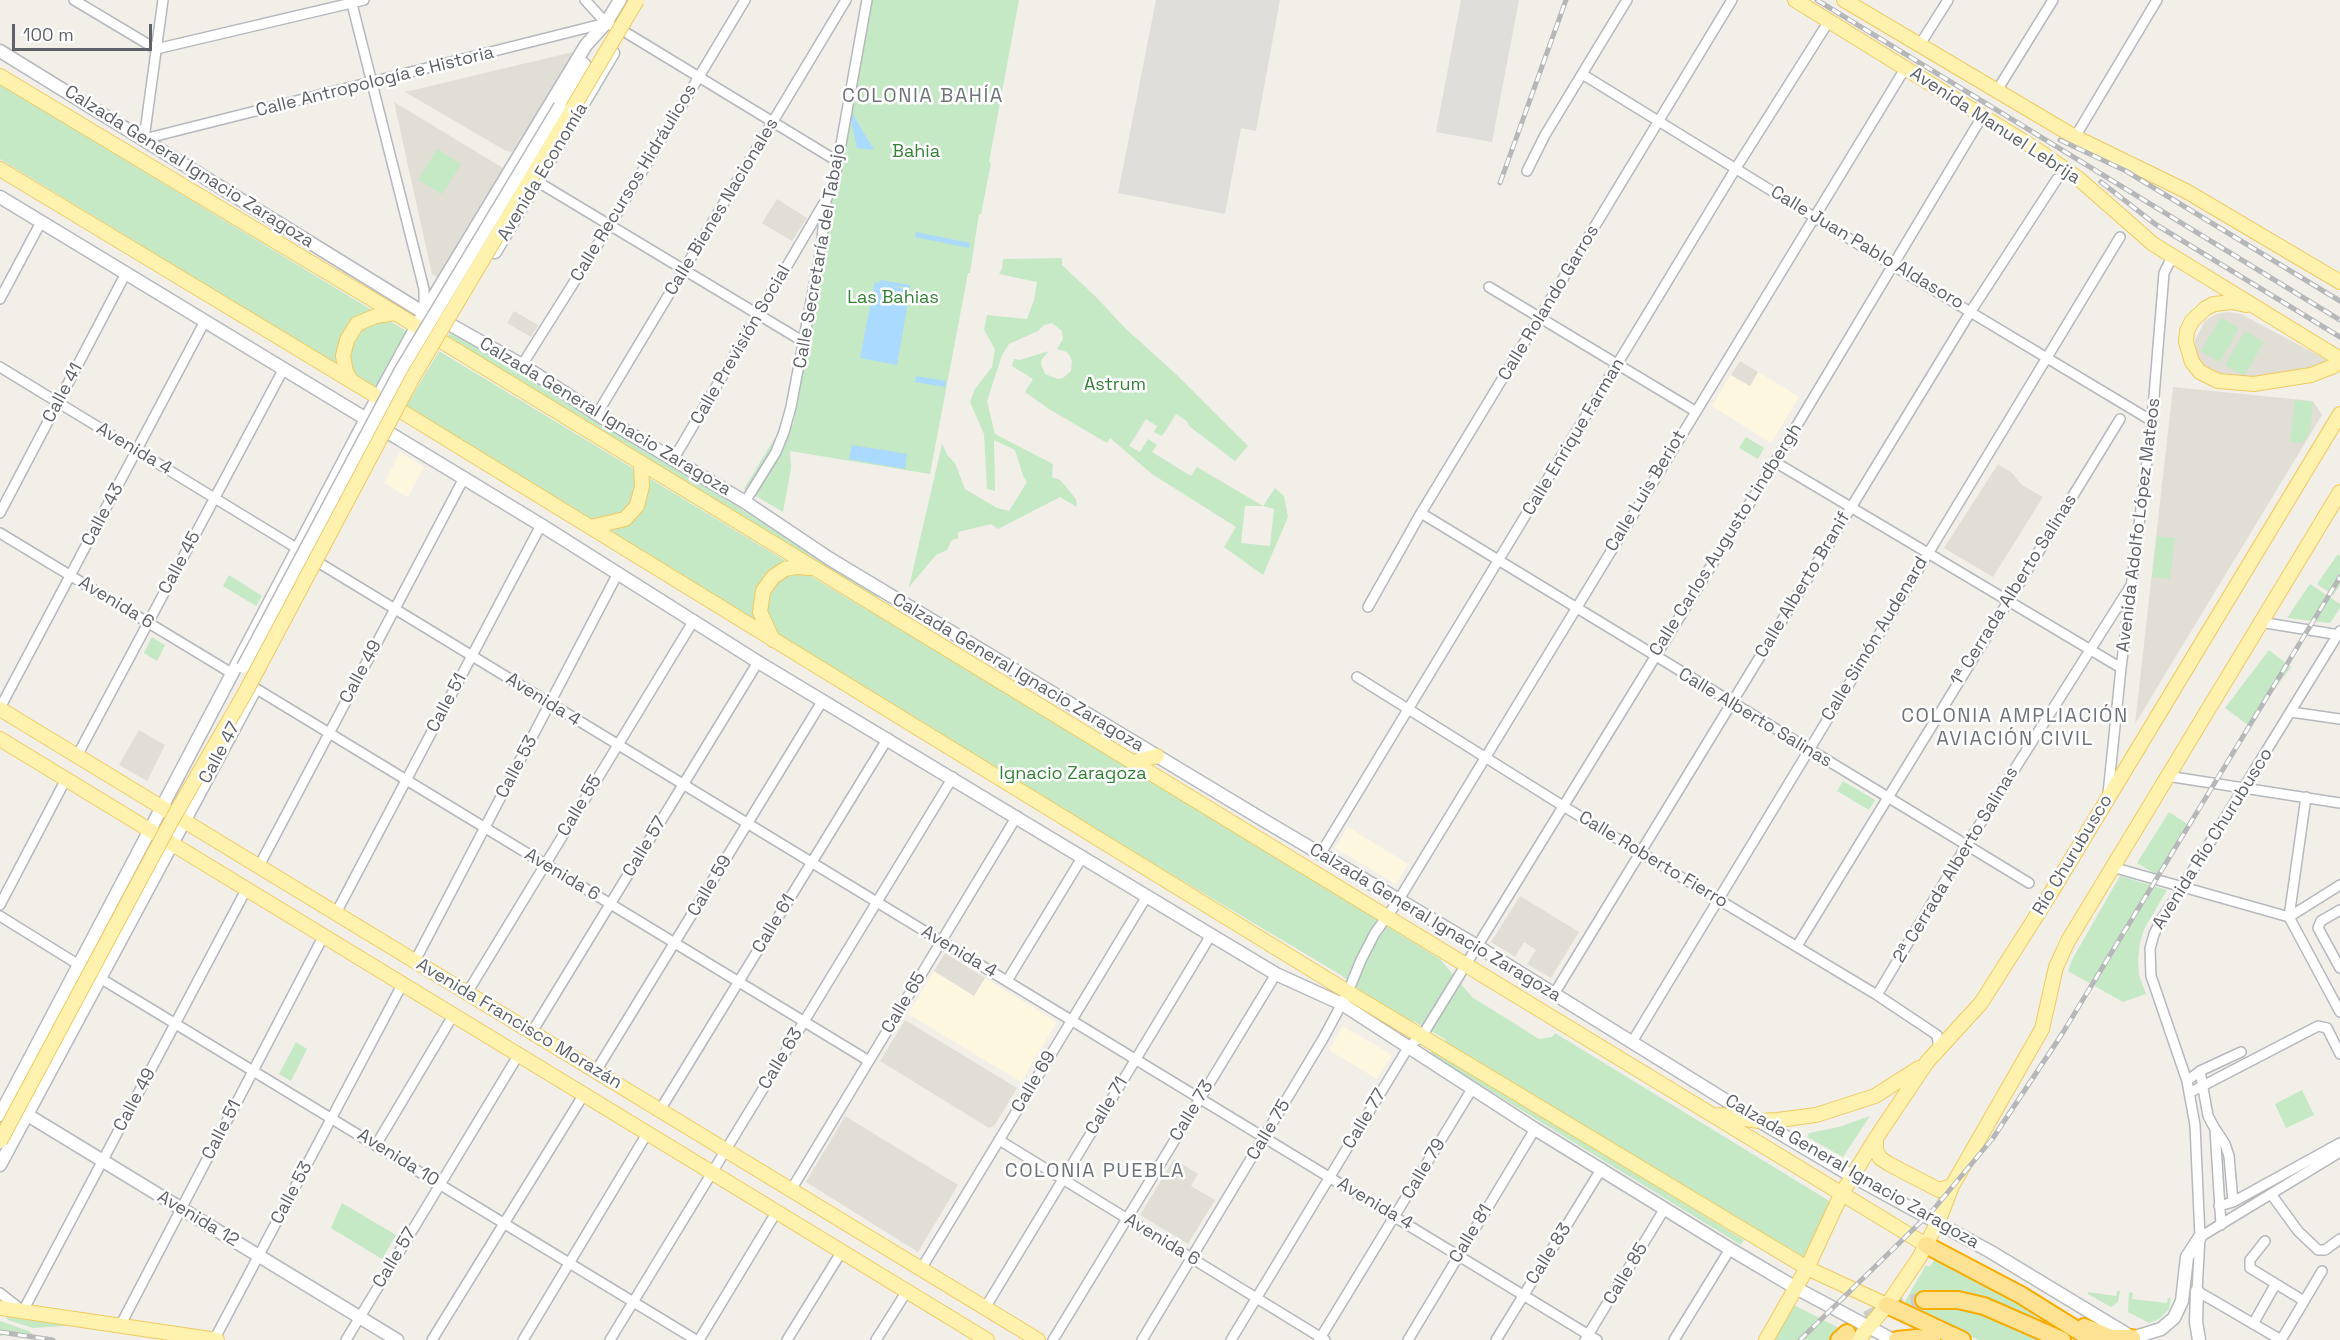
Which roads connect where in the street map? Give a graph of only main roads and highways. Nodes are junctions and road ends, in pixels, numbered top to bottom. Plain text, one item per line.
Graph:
1 (620, 0) edge
2 (637, 0) edge
3 (644, 0) edge
4 (1795, 0) edge
5 (1844, 0) edge
6 (606, 23) junction
7 (0, 51) edge
8 (0, 76) edge
9 (0, 169) edge
10 (0, 197) edge
11 (446, 276) junction
12 (2340, 282) edge
13 (471, 290) junction
14 (2255, 306) junction
15 (396, 313) junction
16 (424, 313) junction
17 (451, 324) junction
18 (417, 326) junction
19 (440, 342) junction
20 (2337, 362) edge
21 (351, 381) junction
22 (378, 397) junction
23 (401, 411) junction
24 (2340, 414) edge
25 (366, 419) junction
26 (390, 433) junction
27 (347, 455) junction
28 (641, 464) junction
29 (372, 468) junction
30 (2340, 492) edge
31 (591, 527) junction
32 (813, 568) junction
33 (773, 640) junction
34 (238, 671) junction
35 (0, 708) edge
36 (0, 739) edge
37 (1158, 757) junction
38 (1133, 762) junction
39 (1159, 778) junction
40 (162, 807) junction
41 (184, 820) junction
42 (151, 830) junction
43 (172, 842) junction
44 (1345, 998) junction
45 (1927, 1062) junction
46 (3, 1100) edge
47 (1709, 1112) junction
48 (0, 1115) edge
49 (27, 1115) junction
50 (1759, 1121) junction
51 (1876, 1138) junction
52 (0, 1141) edge
53 (0, 1165) edge
54 (1852, 1176) junction
55 (1952, 1186) junction
56 (1842, 1193) junction
57 (1938, 1222) junction
58 (2200, 1238) road end
59 (1926, 1245) junction
60 (1807, 1268) junction
61 (1796, 1288) junction
62 (2197, 1291) road end
63 (2021, 1295) junction
64 (1924, 1300) tunnel mouth
65 (1887, 1305) junction
66 (0, 1308) edge
67 (1868, 1334) edge
68 (968, 1335) edge
69 (1848, 1338) edge
70 (2134, 1339) edge
71 (216, 1340) edge
72 (397, 1340) edge
73 (987, 1340) edge
74 (1038, 1340) edge
75 (1766, 1340) edge
76 (1895, 1340) edge
77 (1932, 1340) edge
78 (1962, 1340) edge
79 (2062, 1340) edge
80 (2093, 1340) edge
81 (2199, 1340) edge

1 - 6 main road, Avenida Economía
2 - 52 main road, bridge
3 - 13 main road, Avenida Economía
4 - 14 main road, Avenida Manuel Lebrija
5 - 12 main road, Avenida Manuel Lebrija
6 - 11 main road, Avenida Economía
6 - 34 main road, bridge
7 - 16 main road, Calzada General Ignacio Zaragoza
8 - 15 main road, Calzada General Ignacio Zaragoza
9 - 21 main road
10 - 25 main road
11 - 13 main road
11 - 16 main road, Avenida Economía
13 - 17 main road, Avenida Economía
14 - 20 main road, Avenida Manuel Lebrija
14 - 20 main road
15 - 18 main road, Calzada General Ignacio Zaragoza
15 - 21 main road
16 - 17 main road, Calzada General Ignacio Zaragoza
16 - 18 main road, Avenida Economía
17 - 19 main road, Avenida Economía
17 - 37 main road, Calzada General Ignacio Zaragoza
18 - 19 main road, Calzada General Ignacio Zaragoza
18 - 22 main road, Calle 47
19 - 23 main road, Calle 47
19 - 28 main road, Calzada General Ignacio Zaragoza
21 - 22 main road
22 - 23 main road
22 - 25 main road, Calle 47
23 - 26 main road, Calle 47
23 - 31 main road
24 - 45 main road, Río Churubusco
25 - 26 main road
25 - 27 main road, Calle 47
26 - 29 main road, Calle 47
26 - 44 main road
27 - 29 main road
27 - 34 main road, Calle 47
28 - 31 main road
28 - 32 main road, Calzada General Ignacio Zaragoza
29 - 41 main road, Calle 47
30 - 55 main road
31 - 33 main road
32 - 33 main road
32 - 38 main road, Calzada General Ignacio Zaragoza
33 - 44 main road
34 - 40 main road, Calle 47
35 - 40 main road, Avenida Francisco Morazán
36 - 42 main road, Avenida Francisco Morazán
37 - 38 main road
37 - 39 main road
37 - 50 main road, Calzada General Ignacio Zaragoza
38 - 39 main road, Calzada General Ignacio Zaragoza
39 - 47 main road, Calzada General Ignacio Zaragoza
40 - 41 main road, Avenida Francisco Morazán
40 - 42 main road, Calle 47
41 - 43 main road, Calle 47
41 - 74 main road, Avenida Francisco Morazán
42 - 43 main road, Avenida Francisco Morazán
42 - 46 main road, Calle 47
43 - 49 main road, Calle 47
43 - 68 main road, Avenida Francisco Morazán
44 - 60 main road
44 - 61 main road
45 - 50 main road
45 - 51 main road, Río Churubusco
46 - 48 main road, Calle 47
46 - 49 main road, Avenida 12
47 - 50 main road
47 - 56 main road, Calzada General Ignacio Zaragoza
49 - 53 main road, Calle 47
49 - 72 main road, Avenida 12
50 - 54 main road, Calzada General Ignacio Zaragoza
51 - 54 main road, Río Churubusco
51 - 55 main road
54 - 56 main road, Río Churubusco
54 - 57 main road, Calzada General Ignacio Zaragoza
55 - 57 main road
56 - 59 main road, Calzada General Ignacio Zaragoza
56 - 60 main road, Río Churubusco
57 - 59 main road
57 - 70 main road, Calzada General Ignacio Zaragoza
58 - 70 main road
59 - 63 highway, Calzada General Ignacio Zaragoza
59 - 65 main road
60 - 61 main road, Río Churubusco
60 - 65 main road
61 - 67 main road
61 - 75 main road, Río Churubusco
62 - 81 main road
63 - 70 highway
63 - 80 highway, Calzada General Ignacio Zaragoza
64 - 79 highway
65 - 67 main road
65 - 78 highway
66 - 71 main road
67 - 69 main road
67 - 76 main road
68 - 73 main road, Avenida Francisco Morazán
76 - 77 highway

